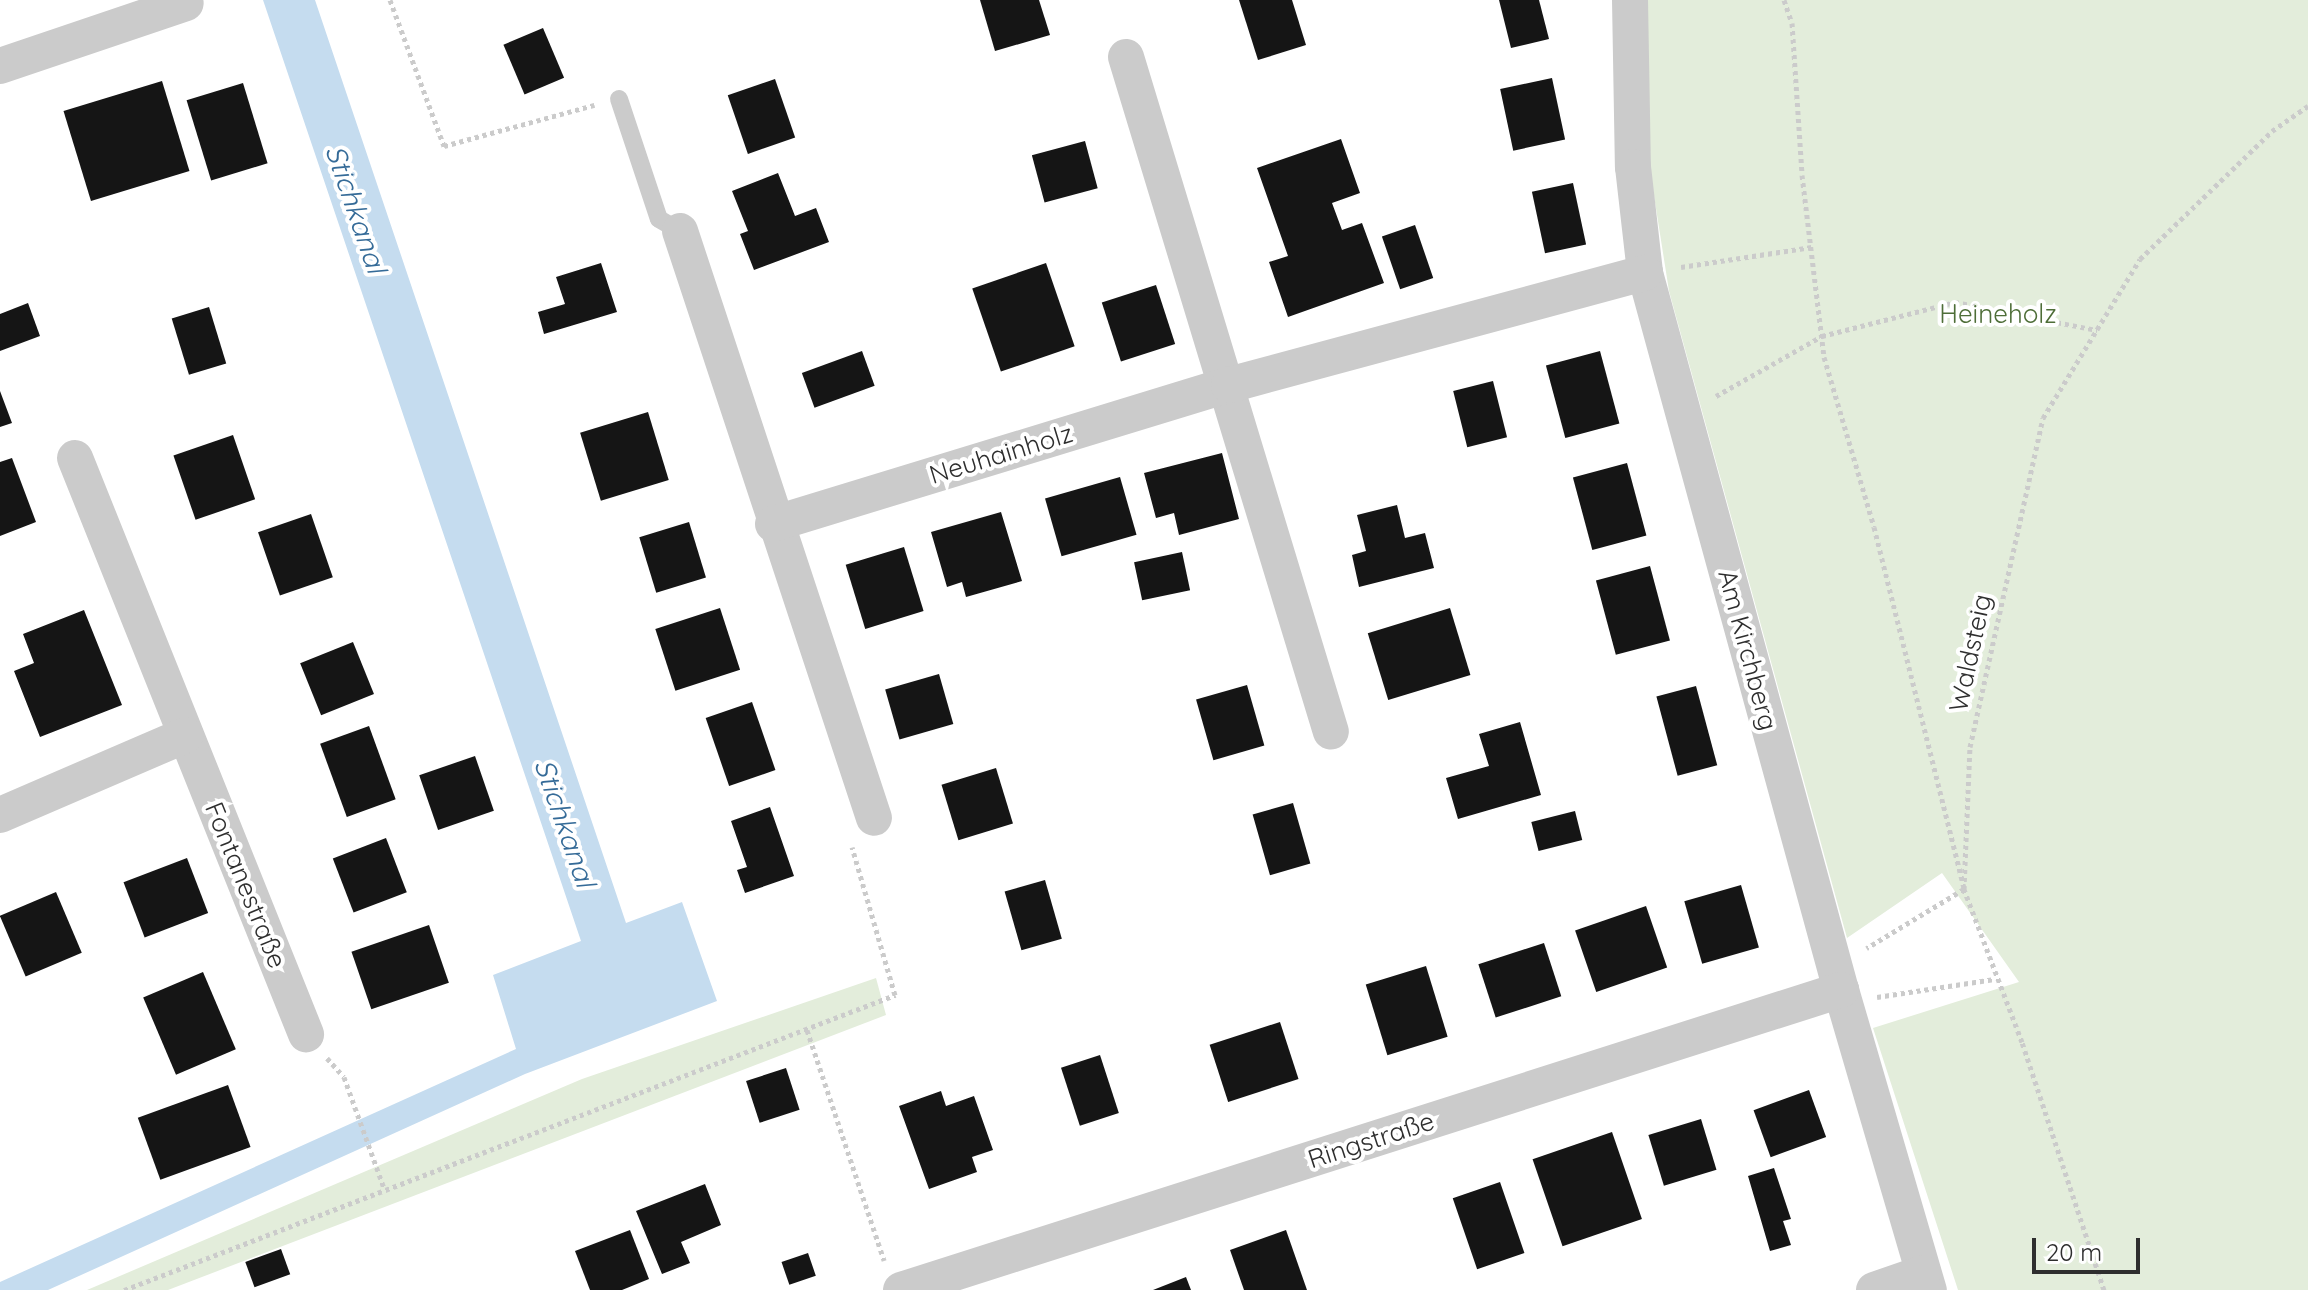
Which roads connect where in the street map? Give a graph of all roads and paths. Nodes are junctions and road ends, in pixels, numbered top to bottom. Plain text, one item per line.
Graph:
1 (390, 0) edge
2 (1630, 0) edge
3 (1784, 0) edge
4 (186, 3) dead end
5 (1126, 57) dead end
6 (0, 66) edge
7 (619, 99) joint
8 (2308, 106) edge
9 (680, 231) joint
10 (1811, 247) junction
11 (1645, 273) junction
12 (2097, 330) junction
13 (1822, 336) junction
14 (1229, 385) junction
15 (1684, 415) junction
16 (75, 458) dead end
17 (773, 524) junction
18 (1331, 732) dead end
19 (186, 735) junction
20 (0, 815) edge
21 (874, 818) joint
22 (1964, 889) junction
23 (1995, 979) junction
24 (1840, 987) junction
25 (807, 1030) junction
26 (306, 1034) joint
27 (384, 1188) junction
28 (1926, 1282) edge
29 (895, 1283) edge
30 (124, 1290) edge
31 (1874, 1290) edge
32 (2104, 1290) edge

1 - 7 path
2 - 11 street, Am Kirchberg
3 - 10 path
4 - 6 street
5 - 14 street
7 - 9 lane
8 - 12 path, Waldsteig
9 - 17 street
10 - 11 path
10 - 13 path
11 - 14 street, Neuhainholz
11 - 15 street, Am Kirchberg
12 - 13 path
12 - 22 path, Waldsteig
13 - 15 path
13 - 22 path
14 - 17 street, Neuhainholz
14 - 18 street
15 - 24 street, Am Kirchberg
16 - 19 street, Fontanestraße
17 - 21 street
19 - 20 street
19 - 26 street, Fontanestraße
21 - 25 path
22 - 23 path, Waldsteig
22 - 24 path
23 - 24 path
23 - 32 path, Waldsteig
24 - 28 street, Am Kirchberg
24 - 29 street, Ringstraße
25 - 27 path
25 - 29 path
26 - 27 path
27 - 30 path
28 - 31 street

